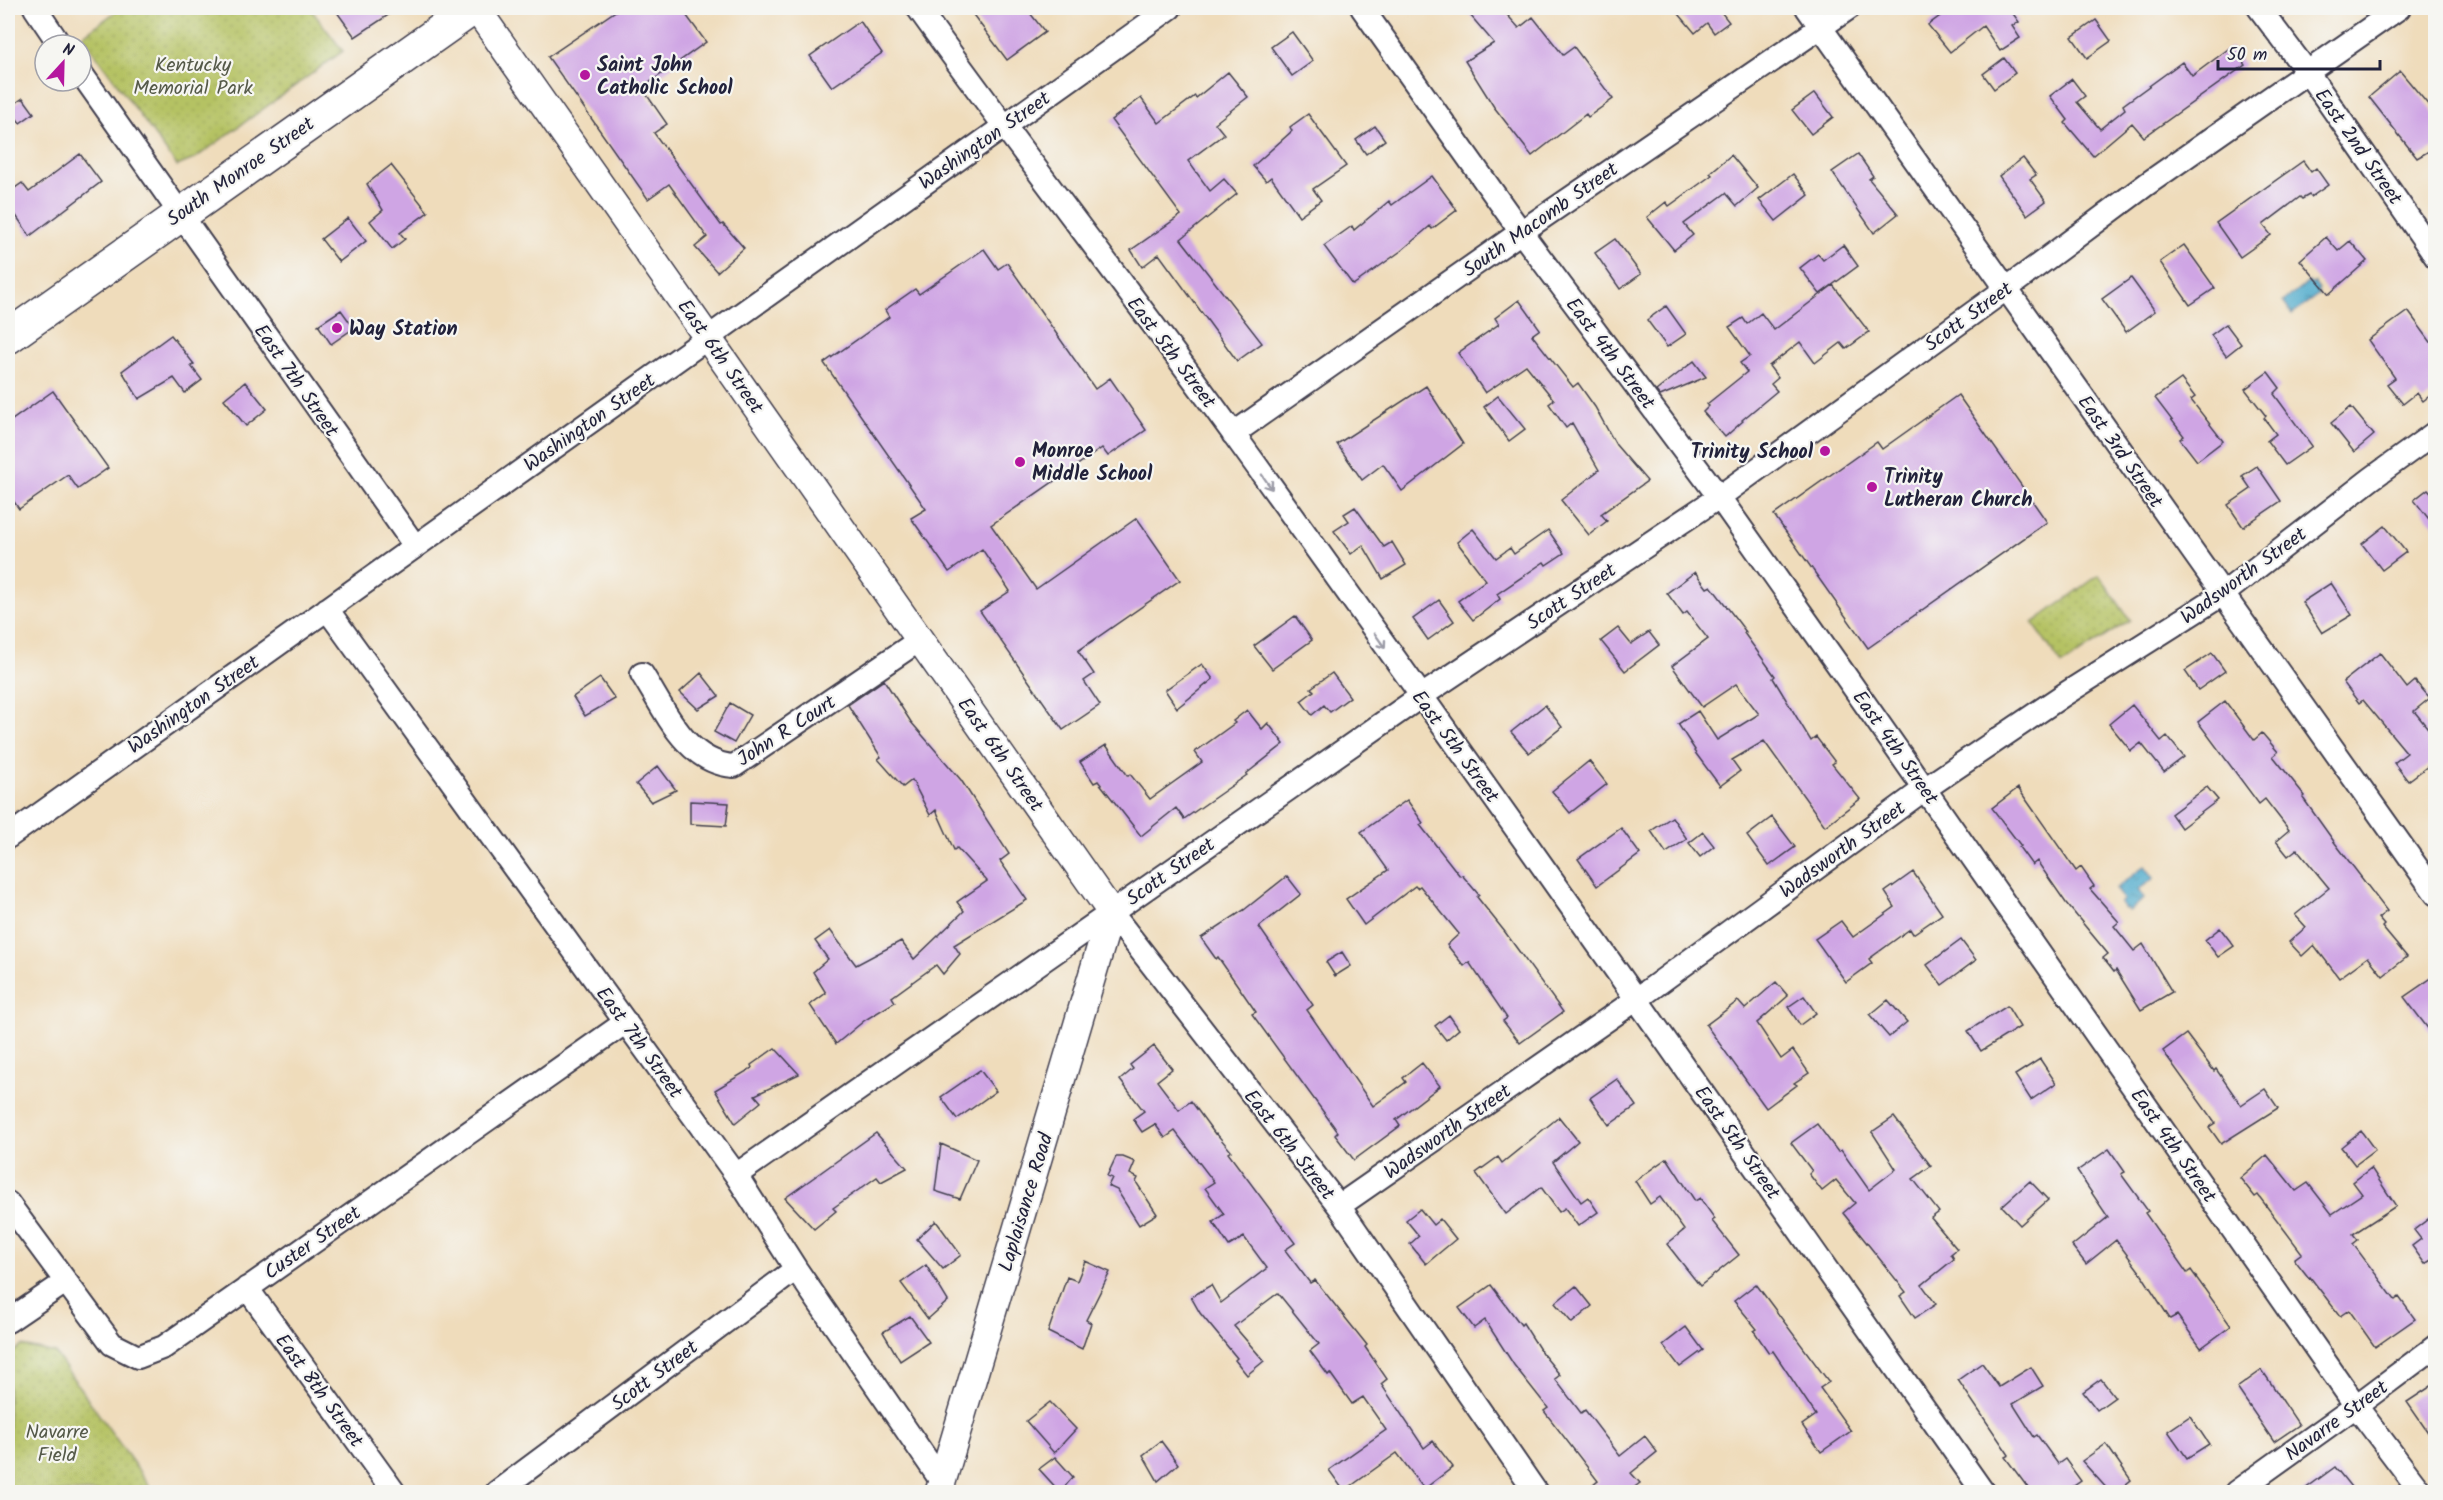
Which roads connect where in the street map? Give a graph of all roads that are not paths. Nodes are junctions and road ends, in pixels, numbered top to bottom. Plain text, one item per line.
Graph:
1 (34, 8) edge
2 (475, 8) edge
3 (918, 8) edge
4 (1170, 8) edge
5 (1362, 8) edge
6 (1806, 8) edge
7 (1849, 8) edge
8 (2259, 8) edge
9 (2399, 8) edge
10 (1821, 27) junction
11 (52, 33) edge
12 (2308, 73) junction
13 (93, 90) edge
14 (1003, 127) junction
15 (179, 214) junction
16 (1521, 232) junction
17 (2436, 257) edge
18 (2006, 290) junction
19 (8, 337) edge
20 (707, 338) junction
21 (2436, 432) edge
22 (1233, 434) junction
23 (1719, 497) junction
24 (416, 546) junction
25 (2223, 594) junction
26 (327, 609) junction
27 (921, 639) junction
28 (642, 674) dead end
29 (1420, 697) junction
30 (1926, 788) junction
31 (8, 837) edge
32 (2436, 894) edge
33 (1111, 912) junction
34 (1637, 999) junction
35 (626, 1022) junction
36 (736, 1175) junction
37 (8, 1203) edge
38 (1339, 1206) junction
39 (796, 1269) junction
40 (64, 1282) junction
41 (247, 1288) junction
42 (8, 1321) edge
43 (2436, 1346) edge
44 (2356, 1406) junction
45 (940, 1487) edge
46 (510, 1489) edge
47 (394, 1492) edge
48 (1536, 1492) edge
49 (1983, 1492) edge
50 (2236, 1492) edge
51 (2421, 1492) edge

1 - 11 street
2 - 15 main road, South Monroe Street
2 - 20 street, East 6th Street
3 - 14 street, East 5th Street
4 - 14 street, Washington Street
5 - 16 street, East 4th Street
6 - 10 street, East 3rd Street
7 - 10 street, South Macomb Street
8 - 12 street, East 2nd Street
9 - 12 street, Scott Street
10 - 16 street, South Macomb Street
10 - 18 street, East 3rd Street
12 - 17 street, East 2nd Street
12 - 18 street, Scott Street
13 - 15 street, East 7th Street
14 - 20 street, Washington Street
14 - 22 street, East 5th Street
15 - 19 main road, South Monroe Street
15 - 24 street, East 7th Street
16 - 22 street, South Macomb Street
16 - 23 street, East 4th Street
18 - 23 street, Scott Street
18 - 25 street, East 3rd Street
20 - 24 street, Washington Street
20 - 27 street, East 6th Street
21 - 25 street, Wadsworth Street
22 -> 29 street, East 5th Street
23 - 29 street, Scott Street
23 - 30 street, East 4th Street
24 - 26 street, Washington Street
25 - 30 street, Wadsworth Street
25 - 32 street, East 3rd Street
26 - 31 street, Washington Street
26 - 35 street, East 7th Street
27 - 28 street, John R Court
27 - 33 street, East 6th Street
29 - 33 street, Scott Street
29 - 34 street, East 5th Street
30 - 34 street, Wadsworth Street
30 - 44 street, East 4th Street
33 - 36 street, Scott Street
33 - 38 street, East 6th Street
33 - 45 street, Laplaisance Road
34 - 38 street, Wadsworth Street
34 - 49 street, East 5th Street
35 - 36 street, East 7th Street
35 - 41 street, Custer Street
36 - 39 street, East 7th Street
37 - 40 street
38 - 48 street, East 6th Street
39 - 45 street, East 7th Street
39 - 46 street, Scott Street
40 - 41 street, Custer Street
40 - 42 street
41 - 47 street, East 8th Street
43 - 44 street, Navarre Street
44 - 50 street, Navarre Street
44 - 51 street, East 4th Street

